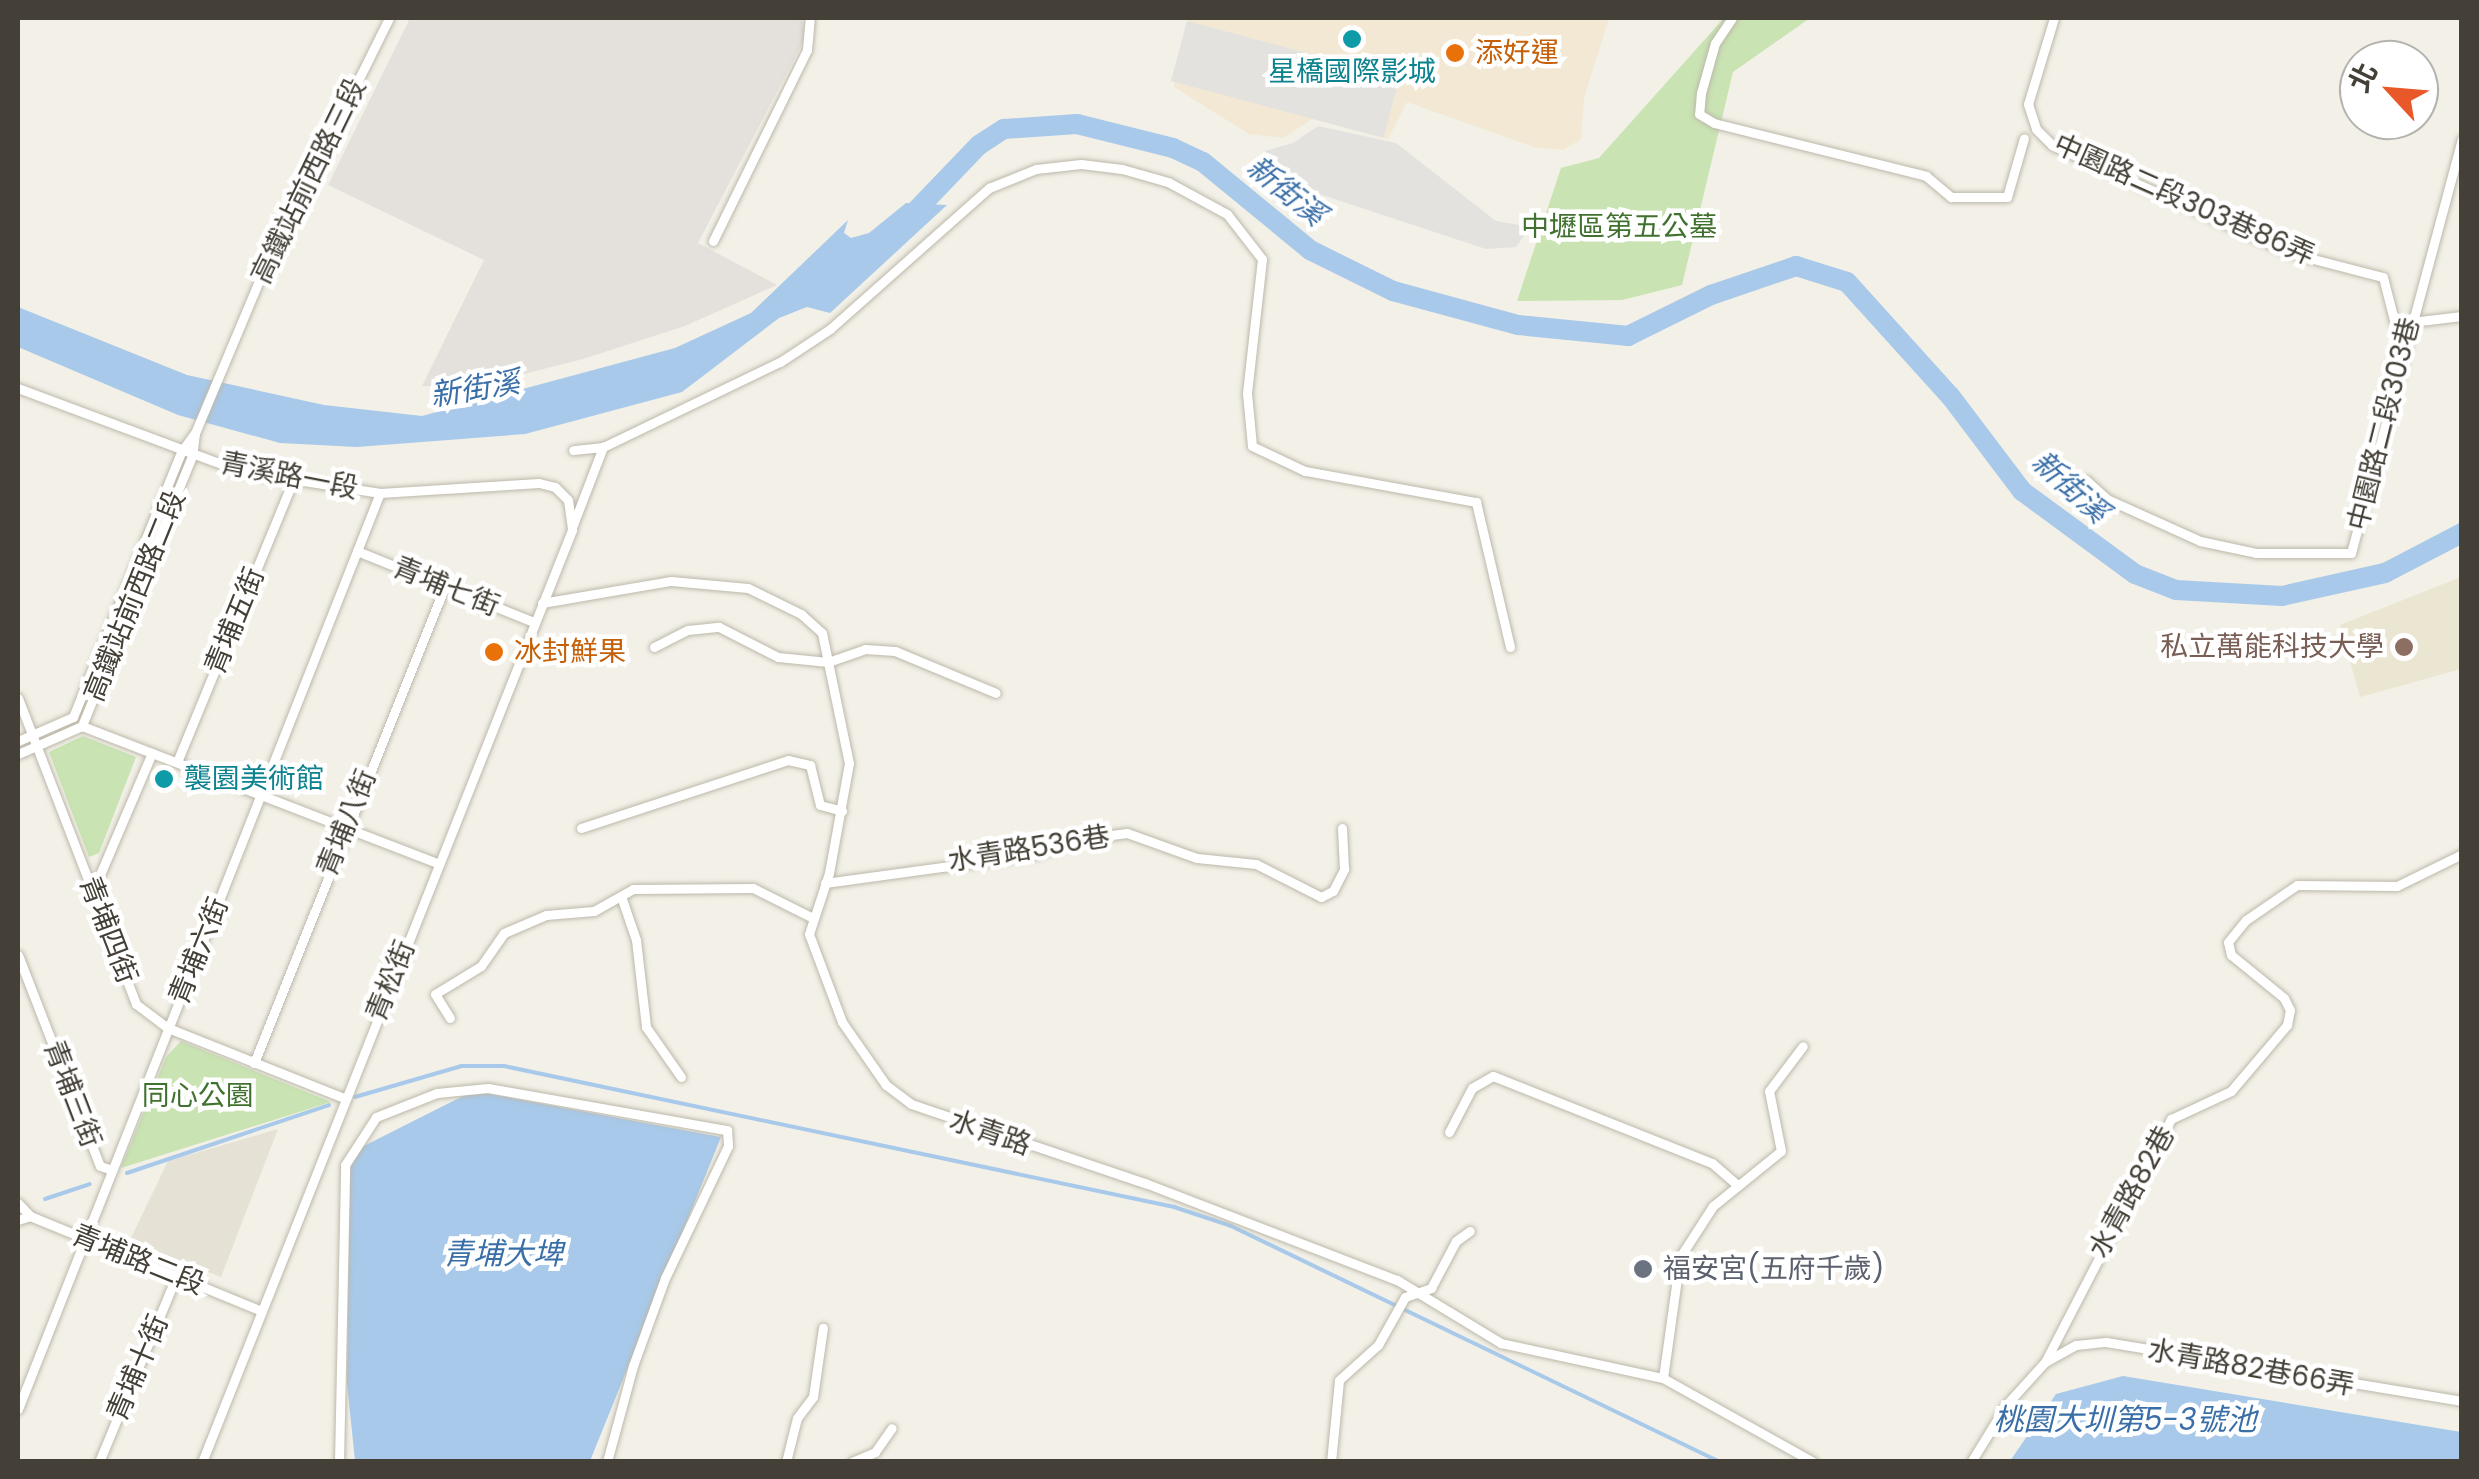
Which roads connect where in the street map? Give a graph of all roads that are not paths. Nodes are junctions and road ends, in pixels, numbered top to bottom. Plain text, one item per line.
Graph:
1 (389, 18) edge
2 (810, 18) edge
3 (1732, 18) edge
4 (2054, 18) edge
5 (2024, 138) dead end
6 (2462, 140) edge
7 (713, 241) dead end
8 (2462, 316) edge
9 (2410, 320) junction
10 (18, 388) edge
11 (603, 447) junction
12 (574, 450) dead end
13 (187, 454) junction
14 (2086, 480) dead end
15 (293, 481) junction
16 (380, 493) junction
17 (568, 500) joint
18 (572, 528) junction
19 (357, 551) junction
20 (444, 586) junction
21 (542, 603) junction
22 (534, 622) junction
23 (1510, 646) dead end
24 (654, 647) dead end
25 (828, 662) junction
26 (996, 692) dead end
27 (18, 698) edge
28 (82, 726) junction
29 (18, 741) edge
30 (34, 741) junction
31 (152, 753) junction
32 (18, 754) edge
33 (177, 762) junction
34 (261, 795) junction
35 (842, 811) junction
36 (344, 826) junction
37 (581, 828) dead end
38 (1342, 828) dead end
39 (2462, 854) edge
40 (439, 864) junction
41 (90, 881) junction
42 (825, 882) junction
43 (622, 900) junction
44 (813, 918) junction
45 (18, 955) edge
46 (450, 1018) dead end
47 (168, 1028) junction
48 (1803, 1046) dead end
49 (254, 1063) junction
50 (681, 1078) dead end
51 (344, 1098) junction
52 (1449, 1132) dead end
53 (112, 1170) junction
54 (1736, 1184) junction
55 (18, 1203) edge
56 (30, 1216) junction
57 (18, 1220) edge
58 (1470, 1231) dead end
59 (86, 1239) junction
60 (177, 1275) junction
61 (1419, 1291) junction
62 (259, 1310) junction
63 (822, 1328) dead end
64 (2045, 1362) junction
65 (1663, 1378) junction
66 (2462, 1401) edge
67 (18, 1409) edge
68 (892, 1428) dead end
69 (99, 1462) edge
70 (202, 1462) edge
71 (339, 1462) edge
72 (607, 1462) edge
73 (786, 1462) edge
74 (852, 1462) edge
75 (1331, 1462) edge
76 (1813, 1462) edge
77 (1972, 1462) edge

1 - 13 street, 高鐵站前西路三段
2 - 7 street
3 - 5 street
4 - 9 street, 中園路二段303巷86弄
6 - 9 street, 中園路二段303巷
8 - 9 street
9 - 14 street, 中園路二段303巷
10 - 13 street, 青溪路一段
11 - 12 street
11 - 18 street
11 - 23 street
13 - 15 street, 青溪路一段
13 - 28 street, 高鐵站前西路二段
13 - 30 street, 高鐵站前西路二段
15 - 16 street, 青溪路一段
15 - 33 street, 青埔五街
16 - 17 street, 青溪路一段
16 - 19 street, 青埔六街
17 - 18 street, 青松街
18 - 21 street, 青松街
19 - 20 street, 青埔七街
19 - 34 street, 青埔六街
20 - 22 street, 青埔七街
20 - 36 street, 青埔八街
21 - 22 street, 青松街
21 - 25 street, 水青路
22 - 40 street, 青松街
24 - 25 street
25 - 26 street
25 - 35 street, 水青路
27 - 30 street, 青埔四街
28 - 30 street, 高鐵站前西路二段
28 - 31 street
29 - 30 street, 高鐵站前西路二段
30 - 32 street, 高鐵站前西路二段
30 - 41 street, 青埔四街
31 - 33 street
31 - 41 street
33 - 34 street
34 - 36 street
34 - 47 street, 青埔六街
35 - 37 street
35 - 42 street, 水青路
36 - 40 street
36 - 49 street, 青埔八街
38 - 42 street, 水青路536巷
39 - 64 street, 水青路82巷
40 - 51 street, 青松街
41 - 47 street, 青埔四街
42 - 44 street, 水青路
43 - 44 street
43 - 46 street
43 - 50 street
44 - 61 street, 水青路
45 - 53 street, 青埔三街
47 - 49 street, 青埔四街
47 - 53 street, 青埔六街
48 - 54 street
49 - 51 street, 青埔四街
51 - 62 street, 青松街
52 - 54 street
53 - 59 street, 青埔六街
54 - 65 street
55 - 56 street
56 - 57 street
56 - 59 street, 青埔路二段
58 - 61 street
59 - 60 street, 青埔路二段
59 - 67 street, 青埔六街
60 - 62 street, 青埔路二段
60 - 69 street, 青埔十街
61 - 65 street, 水青路
61 - 75 street
62 - 70 street, 青松街
63 - 73 street
64 - 66 street, 水青路82巷66弄
64 - 77 street, 水青路82巷
65 - 76 street, 水青路
68 - 74 street
71 - 72 street

